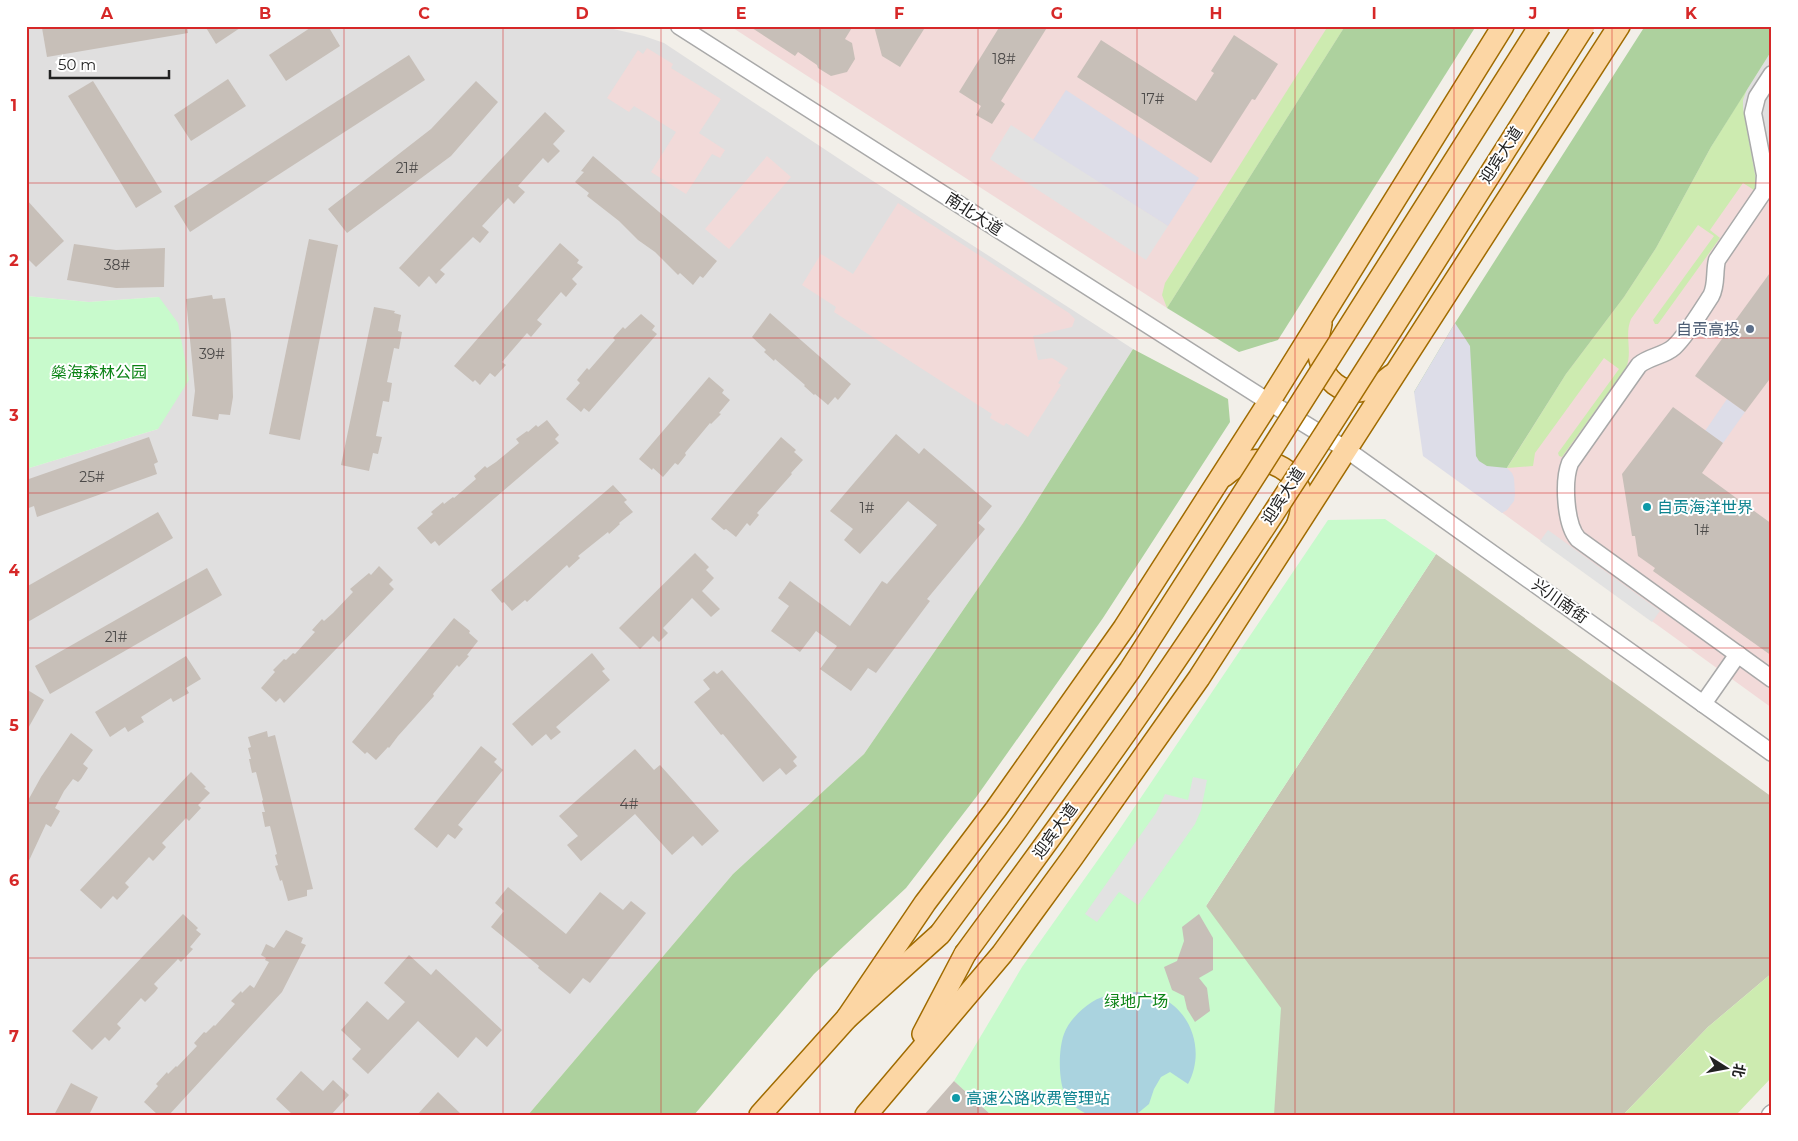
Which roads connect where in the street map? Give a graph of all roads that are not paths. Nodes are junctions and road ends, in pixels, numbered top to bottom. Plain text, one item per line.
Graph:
1 (679, 26) edge
2 (1503, 26) edge
3 (1540, 26) edge
4 (1584, 26) edge
5 (1618, 26) edge
6 (1772, 74) edge
7 (1769, 180) edge
8 (1766, 195) edge
9 (1324, 314) junction
10 (1398, 370) junction
11 (1269, 402) junction
12 (1347, 450) junction
13 (1218, 482) junction
14 (1295, 530) junction
15 (1738, 654) junction
16 (1772, 679) edge
17 (1703, 704) junction
18 (1772, 754) edge
19 (847, 1018) junction
20 (906, 1068) junction
21 (760, 1115) edge
22 (866, 1115) edge

1 - 11 street, 南北大道
2 - 9 main road
3 - 19 main road, 迎宾大道, bridge
4 - 20 main road, 迎宾大道, bridge
5 - 10 main road
6 - 7 street
7 - 8 street
8 - 15 street
9 - 10 main road
9 - 11 main road
10 - 12 main road
11 - 12 street, 南北大道
11 - 13 main road
12 - 14 main road
12 - 17 street, 兴川南街
13 - 14 main road
13 - 19 main road
14 - 20 main road
15 - 16 street
15 - 17 street
17 - 18 street, 兴川南街
19 - 21 main road
20 - 22 main road

